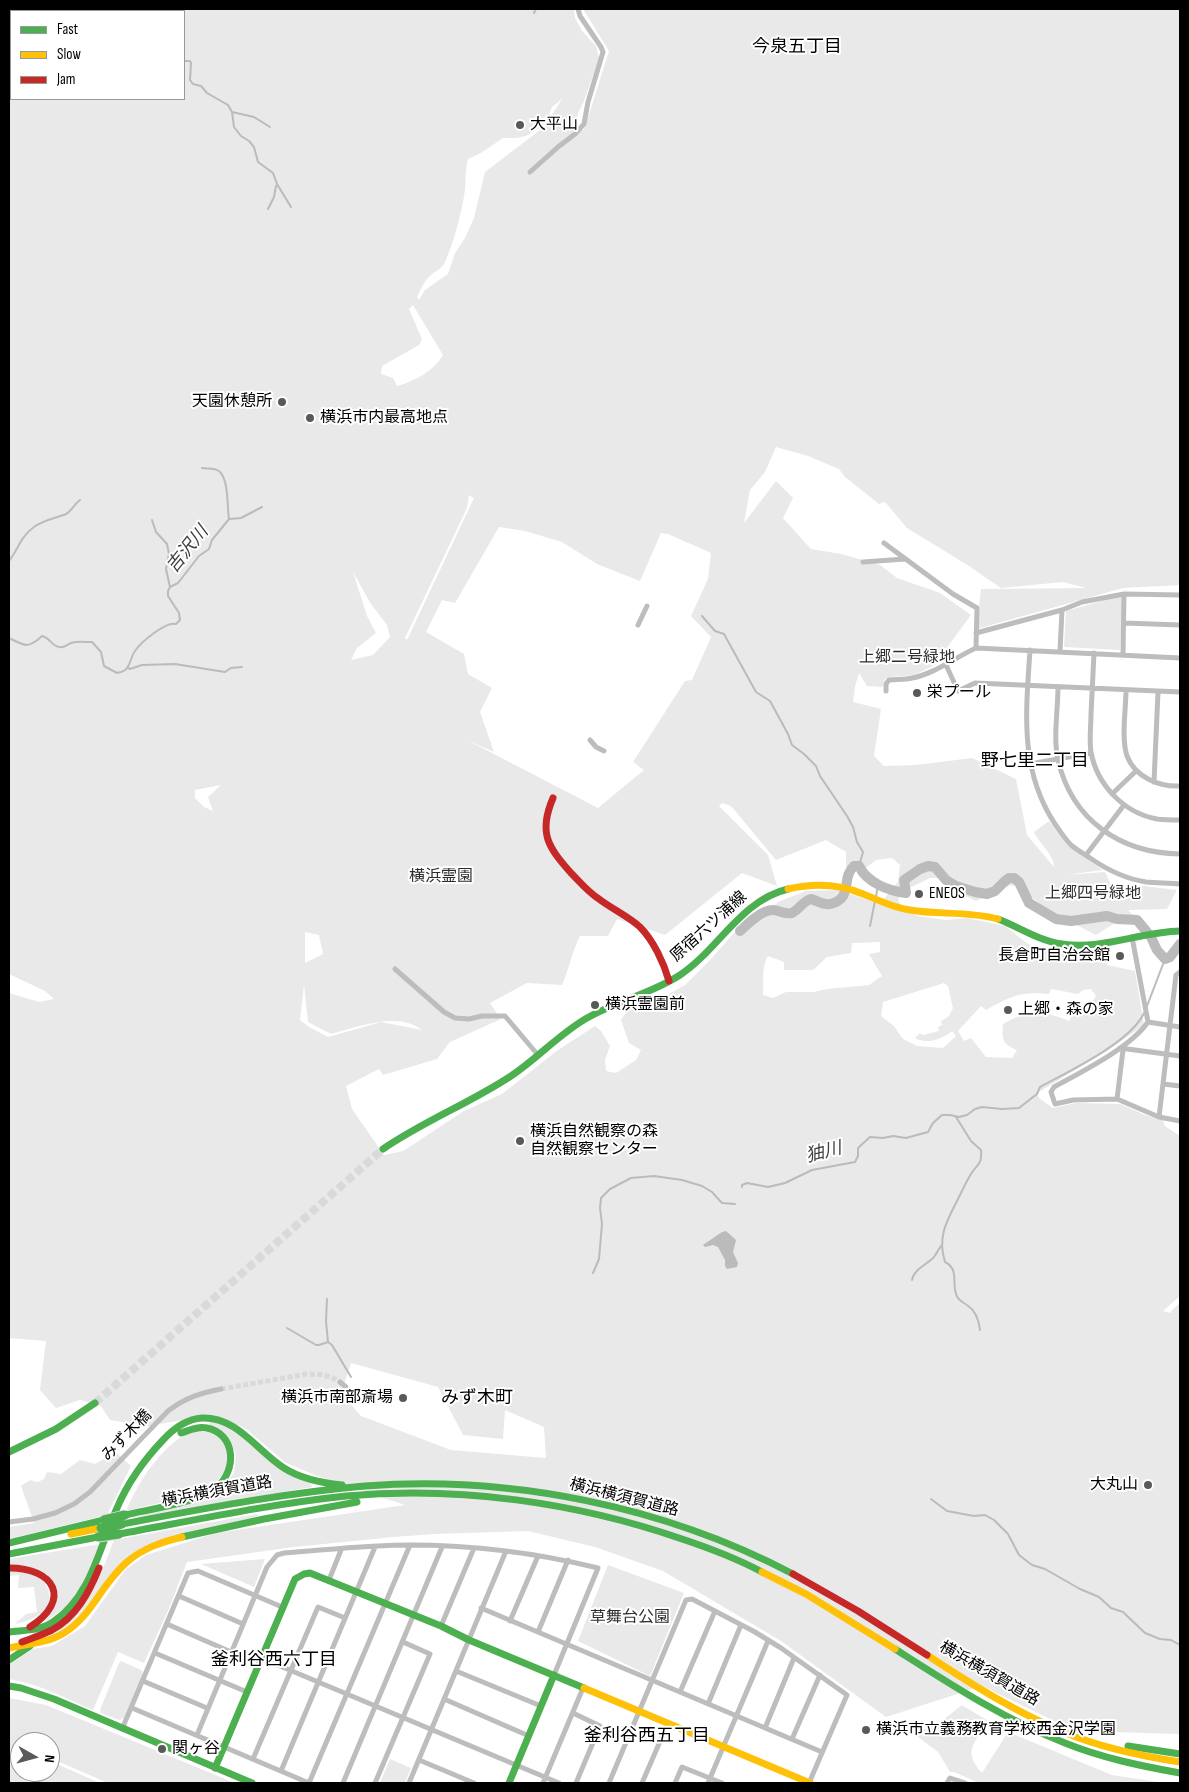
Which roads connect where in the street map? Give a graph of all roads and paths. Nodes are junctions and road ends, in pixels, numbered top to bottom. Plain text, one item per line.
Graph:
1 (578, 9) edge
2 (530, 172) dead end
3 (884, 543) dead end
4 (905, 559) junction
5 (863, 562) dead end
6 (1124, 594) junction
7 (1180, 595) edge
8 (647, 606) dead end
9 (1062, 610) junction
10 (1124, 623) junction
11 (638, 625) dead end
12 (1180, 625) edge
13 (976, 633) junction
14 (976, 648) junction
15 (1030, 650) junction
16 (1060, 651) junction
17 (1094, 653) junction
18 (1123, 655) junction
19 (1180, 658) edge
20 (946, 665) junction
21 (1028, 685) junction
22 (1058, 687) junction
23 (1092, 688) junction
24 (1126, 690) junction
25 (886, 691) dead end
26 (1158, 692) junction
27 (1180, 692) edge
28 (590, 740) dead end
29 (604, 751) dead end
30 (1091, 753) junction
31 (1058, 760) junction
32 (1030, 764) junction
33 (1136, 771) junction
34 (1154, 782) junction
35 (1180, 786) edge
36 (1112, 794) junction
37 (553, 798) dead end
38 (1124, 805) junction
39 (1180, 820) edge
40 (1104, 832) junction
41 (1180, 854) edge
42 (1086, 856) junction
43 (1180, 884) edge
44 (1180, 931) edge
45 (1134, 937) junction
46 (396, 968) dead end
47 (1180, 972) edge
48 (669, 981) junction
49 (1174, 997) junction
50 (1180, 998) edge
51 (1148, 1022) junction
52 (1170, 1026) junction
53 (1180, 1027) edge
54 (1122, 1049) junction
55 (538, 1054) junction
56 (1167, 1055) junction
57 (1180, 1056) edge
58 (1163, 1084) junction
59 (1180, 1086) edge
60 (1117, 1099) junction
61 (1159, 1116) junction
62 (1180, 1121) edge
63 (383, 1149) tunnel mouth
64 (340, 1382) tunnel mouth
65 (346, 1387) dead end
66 (221, 1389) tunnel mouth
67 (94, 1403) tunnel mouth
68 (9, 1452) edge
69 (366, 1486) junction
70 (488, 1498) junction
71 (124, 1519) junction
72 (9, 1522) edge
73 (9, 1544) edge
74 (410, 1545) junction
75 (375, 1547) junction
76 (442, 1547) junction
77 (474, 1548) junction
78 (341, 1550) junction
79 (506, 1551) junction
80 (9, 1554) edge
81 (538, 1556) junction
82 (568, 1560) junction
83 (9, 1568) edge
84 (329, 1580) junction
85 (356, 1592) junction
86 (256, 1595) junction
87 (179, 1596) junction
88 (385, 1604) junction
89 (282, 1607) junction
90 (481, 1608) junction
91 (715, 1611) junction
92 (413, 1616) junction
93 (345, 1618) junction
94 (510, 1621) junction
95 (167, 1624) junction
96 (243, 1624) junction
97 (441, 1626) junction
98 (741, 1626) junction
99 (25, 1630) junction
100 (11, 1632) edge
101 (538, 1632) junction
102 (469, 1640) junction
103 (768, 1641) junction
104 (403, 1642) junction
105 (567, 1644) junction
106 (155, 1652) junction
107 (231, 1652) junction
108 (11, 1654) edge
109 (262, 1658) junction
110 (794, 1658) junction
111 (290, 1671) junction
112 (456, 1671) junction
113 (554, 1675) junction
114 (820, 1675) junction
115 (220, 1680) junction
116 (143, 1681) junction
117 (653, 1681) junction
118 (318, 1682) junction
119 (9, 1686) edge
120 (583, 1688) junction
121 (247, 1692) junction
122 (680, 1692) junction
123 (347, 1694) junction
124 (444, 1699) junction
125 (708, 1704) junction
126 (375, 1706) junction
127 (541, 1706) junction
128 (132, 1708) junction
129 (207, 1708) junction
130 (639, 1711) junction
131 (573, 1714) junction
132 (737, 1716) junction
133 (402, 1718) junction
134 (668, 1723) junction
135 (765, 1728) junction
136 (122, 1729) junction
137 (431, 1730) junction
138 (1067, 1733) junction
139 (197, 1735) junction
140 (529, 1736) junction
141 (792, 1739) junction
142 (724, 1746) junction
143 (224, 1747) junction
144 (822, 1752) junction
145 (1180, 1754) edge
146 (1109, 1758) junction
147 (253, 1759) junction
148 (419, 1760) junction
149 (1180, 1762) edge
150 (517, 1766) junction
151 (215, 1768) junction
152 (281, 1771) junction
153 (1180, 1773) edge
154 (1180, 1777) edge
155 (544, 1780) edge
156 (709, 1781) edge
157 (252, 1783) edge
158 (309, 1783) edge
159 (343, 1783) edge
160 (375, 1783) edge
161 (409, 1783) edge
162 (474, 1783) edge
163 (509, 1783) edge
164 (559, 1783) edge
165 (576, 1783) edge
166 (609, 1783) edge
167 (642, 1783) edge
168 (675, 1783) edge
169 (722, 1783) edge
170 (809, 1783) edge
171 (947, 1783) edge
172 (965, 1783) edge

1 - 2 street
3 - 4 street
4 - 5 street
4 - 13 street
6 - 7 street
6 - 9 street
6 - 10 street
8 - 11 street
9 - 13 street
9 - 16 street
10 - 12 street
10 - 18 street
13 - 14 street
14 - 15 street
14 - 20 street
15 - 16 street
15 - 21 street
16 - 17 street
17 - 18 street
17 - 23 street
18 - 19 street
20 - 21 street
20 - 25 street
21 - 22 street
21 - 32 street
22 - 23 street
22 - 31 street
23 - 24 street
23 - 30 street
24 - 26 street
24 - 33 street
26 - 27 street
26 - 34 street
28 - 29 street
30 - 31 street
30 - 36 street
31 - 32 street
31 - 40 street
32 - 42 street
33 - 34 street
33 - 36 street
34 - 35 street
36 - 38 street
37 - 48 main road
38 - 39 street
38 - 40 street
40 - 41 street
40 - 42 street
42 - 43 street
44 - 45 main road, 原宿六ツ浦線
45 - 48 main road, 原宿六ツ浦線
45 - 51 street
46 - 55 street
47 - 49 street
48 - 55 main road, 原宿六ツ浦線
49 - 50 street
49 - 52 street
51 - 52 street
51 - 54 street
52 - 53 street
52 - 56 street
54 - 56 street
54 - 60 street
54 - 60 street
55 - 63 main road, 原宿六ツ浦線
56 - 57 street
56 - 58 street
58 - 59 street
58 - 61 street
60 - 61 street
61 - 62 street
64 - 65 street
66 - 72 street, みず木橋
67 - 68 main road
69 - 71 main road, 横浜横須賀道路
69 - 99 main road
69 - 138 main road, 横浜横須賀道路
70 - 80 main road, 横浜横須賀道路, bridge
70 - 108 main road
70 - 146 main road, 横浜横須賀道路
71 - 73 main road, 横浜横須賀道路, bridge
71 - 108 main road
74 - 75 street
74 - 76 street
74 - 88 street
75 - 78 street
75 - 85 street
76 - 77 street
76 - 92 street
77 - 79 street
77 - 97 street
78 - 84 street
78 - 86 street
79 - 81 street
79 - 90 street
81 - 82 street
81 - 94 street
82 - 101 street
82 - 105 street
83 - 99 main road
84 - 85 main road
84 - 89 main road
85 - 88 main road
85 - 93 street
86 - 87 street
86 - 89 street
86 - 96 street
87 - 95 street
87 - 96 street
88 - 92 main road
88 - 123 street
89 - 109 main road
90 - 94 street
90 - 102 street
91 - 98 street
91 - 117 street
91 - 122 street
92 - 97 main road
92 - 104 street
93 - 111 street
93 - 118 street
94 - 101 street
95 - 106 street
95 - 107 street
96 - 107 street
97 - 102 main road
98 - 103 street
98 - 125 street
99 - 100 main road
101 - 105 street
102 - 112 street
102 - 113 main road
103 - 110 street
103 - 132 street
104 - 126 street
104 - 133 street
105 - 113 street
105 - 117 street
106 - 115 street
106 - 116 street
107 - 115 street
109 - 111 street
109 - 121 main road
110 - 114 street
110 - 135 street
111 - 118 street
111 - 147 street
112 - 124 street
112 - 127 street
113 - 120 main road
113 - 127 main road
114 - 141 street
114 - 144 street
115 - 121 street
115 - 129 street
116 - 128 street
116 - 129 street
117 - 122 street
117 - 130 street
118 - 123 street
118 - 152 street
119 - 136 main road
120 - 130 main road
120 - 131 street
121 - 143 main road
122 - 125 street
123 - 126 street
123 - 158 street
124 - 137 street
124 - 140 street
125 - 132 street
126 - 133 street
126 - 159 street
127 - 140 main road
128 - 136 street
128 - 139 street
129 - 139 street
130 - 134 main road
130 - 166 street
131 - 155 street
131 - 165 street
132 - 135 street
132 - 142 street
133 - 137 street
133 - 160 street
134 - 142 main road
134 - 167 street
135 - 141 street
136 - 151 main road
137 - 148 street
137 - 150 street
138 - 145 main road
138 - 149 main road, 横浜横須賀道路
139 - 143 street
140 - 150 main road
141 - 144 street
142 - 156 street
142 - 170 main road
143 - 147 street
143 - 151 main road
144 - 170 street
146 - 153 main road, 横浜横須賀道路
146 - 154 main road
147 - 152 street
148 - 161 street
148 - 162 street
150 - 155 street
150 - 163 main road
151 - 157 main road
152 - 158 street
155 - 164 street
156 - 168 street
156 - 169 street
171 - 172 street

